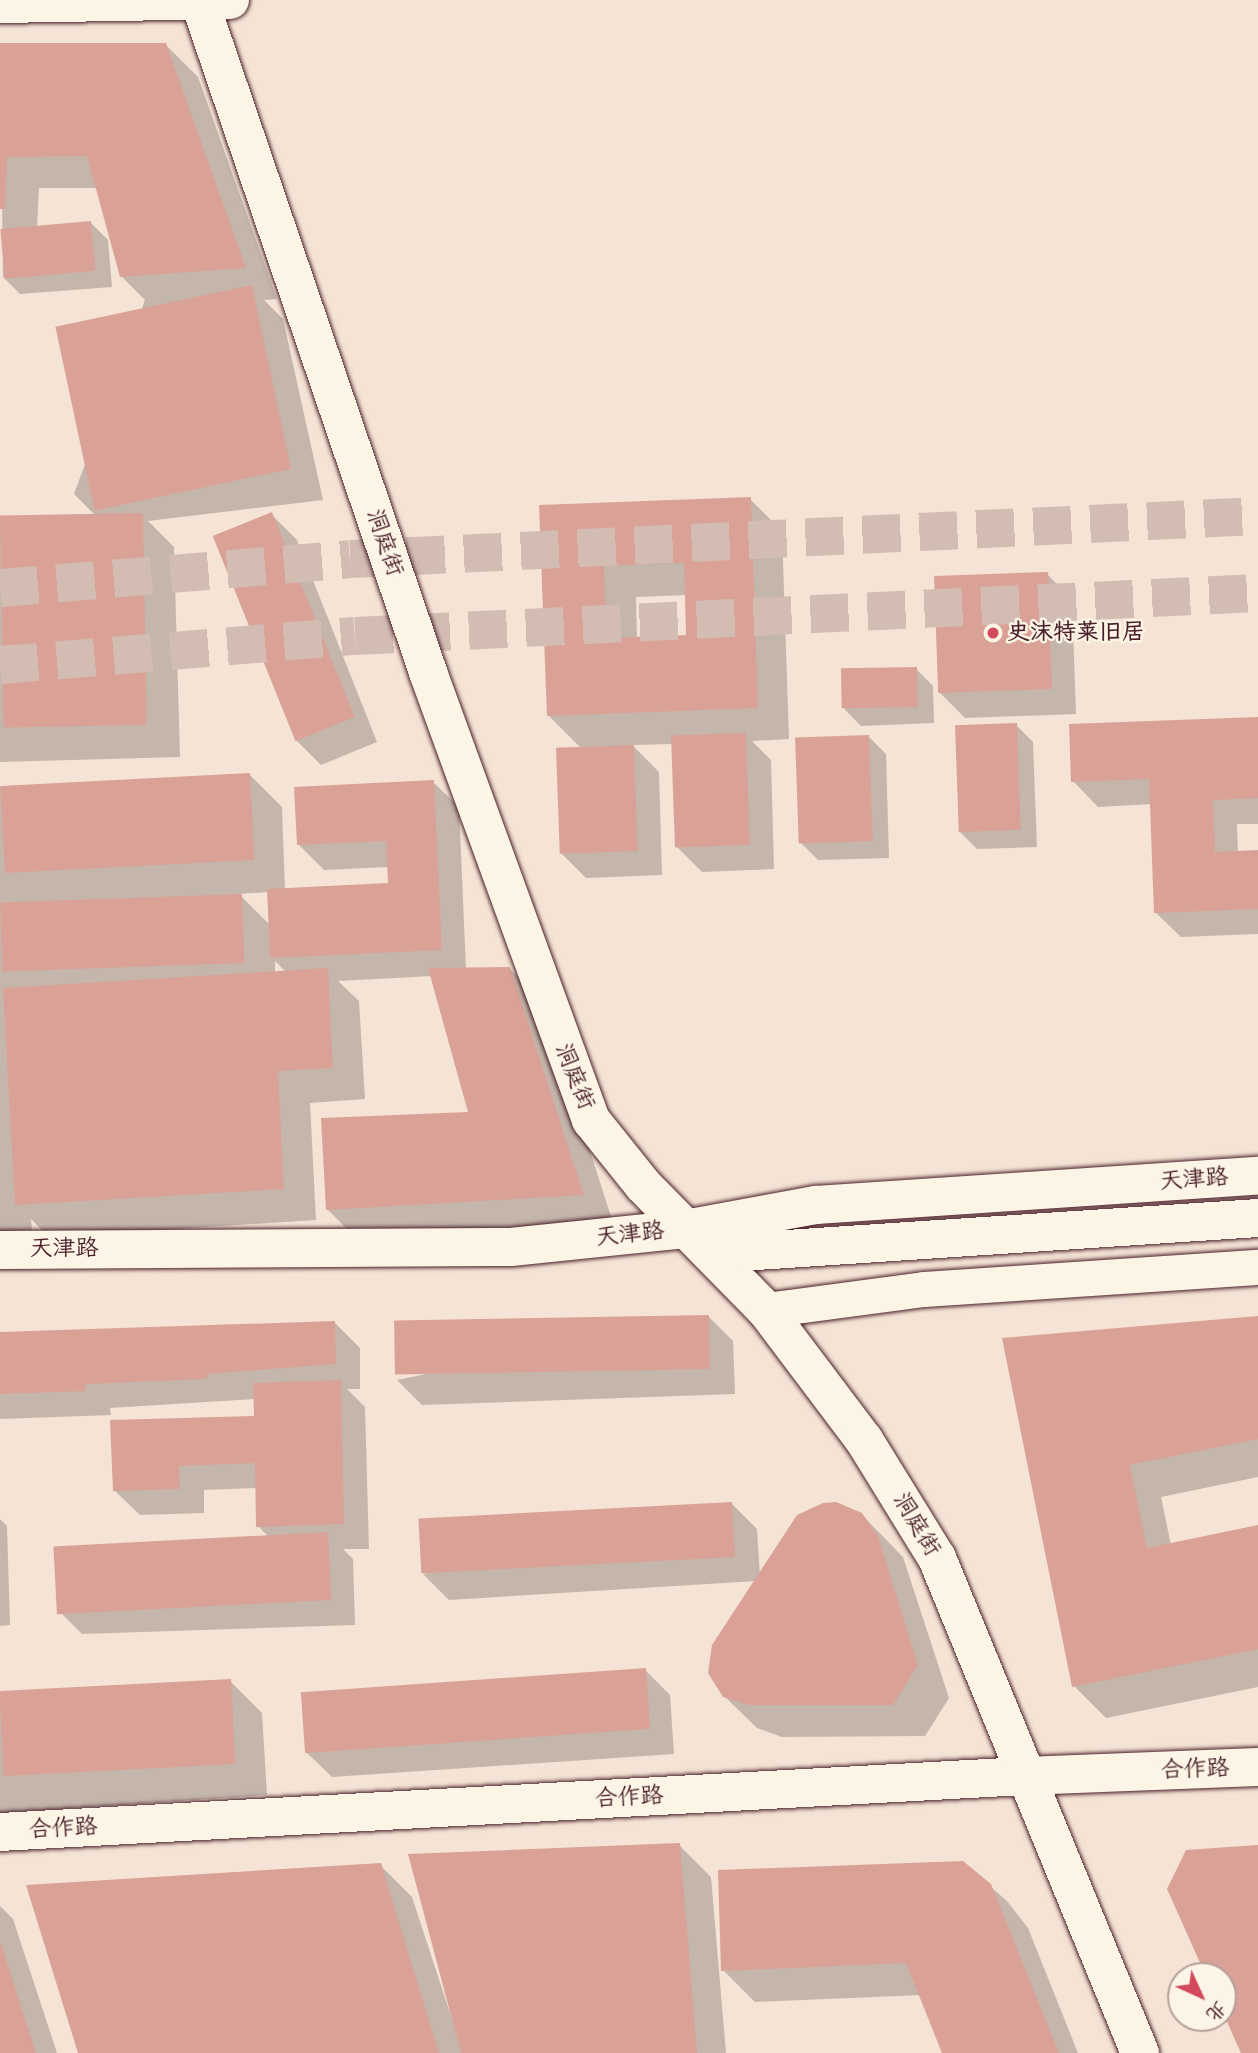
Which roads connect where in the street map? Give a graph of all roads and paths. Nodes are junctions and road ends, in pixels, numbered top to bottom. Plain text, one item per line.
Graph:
1 (209, 0) edge
2 (0, 4) edge
3 (1258, 1176) edge
4 (1258, 1218) edge
5 (685, 1229) junction
6 (0, 1250) edge
7 (1258, 1267) edge
8 (765, 1310) junction
9 (1258, 1767) edge
10 (1024, 1776) junction
11 (0, 1832) edge
12 (1140, 2053) edge

1 - 2 street
1 - 5 street, 洞庭街
3 - 5 street, 天津路
4 - 5 street
5 - 6 street, 天津路
5 - 8 street, 洞庭街
7 - 8 street
8 - 10 street, 洞庭街
9 - 10 street, 合作路
10 - 11 street, 合作路
10 - 12 street, 洞庭街

